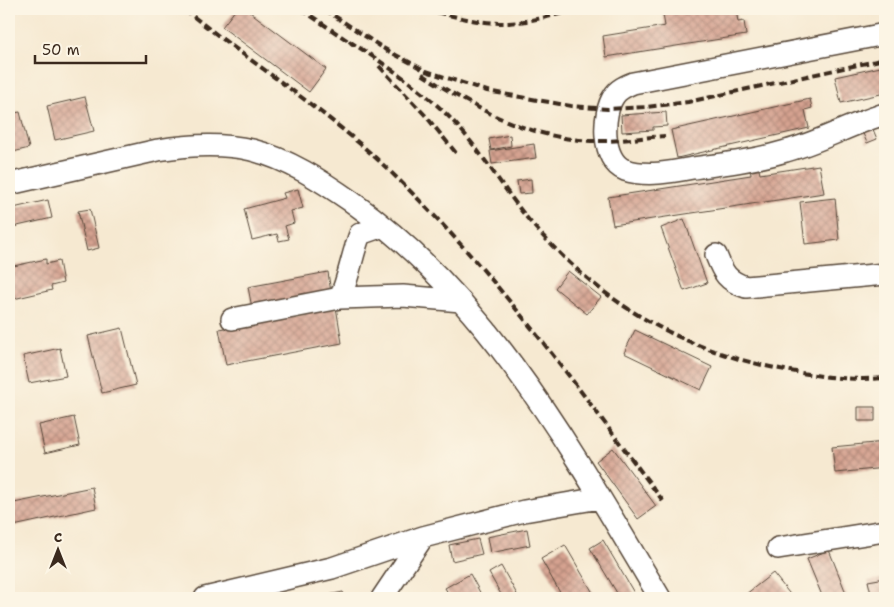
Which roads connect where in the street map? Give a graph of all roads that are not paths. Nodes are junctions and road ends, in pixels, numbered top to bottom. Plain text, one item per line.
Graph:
1 (885, 34) edge
2 (885, 114) edge
3 (9, 184) edge
4 (383, 226) junction
5 (716, 255) dead end
6 (885, 274) edge
7 (340, 298) junction
8 (461, 301) junction
9 (232, 318) dead end
10 (600, 498) junction
11 (885, 531) edge
12 (423, 537) junction
13 (778, 548) dead end
14 (204, 598) edge
15 (382, 598) edge
16 (660, 598) edge

1 - 2 street
3 - 4 street
4 - 7 street
4 - 8 street
5 - 6 street
7 - 8 street
7 - 9 street
8 - 10 street
10 - 12 street
10 - 16 street
11 - 13 street
12 - 14 street
12 - 15 street

